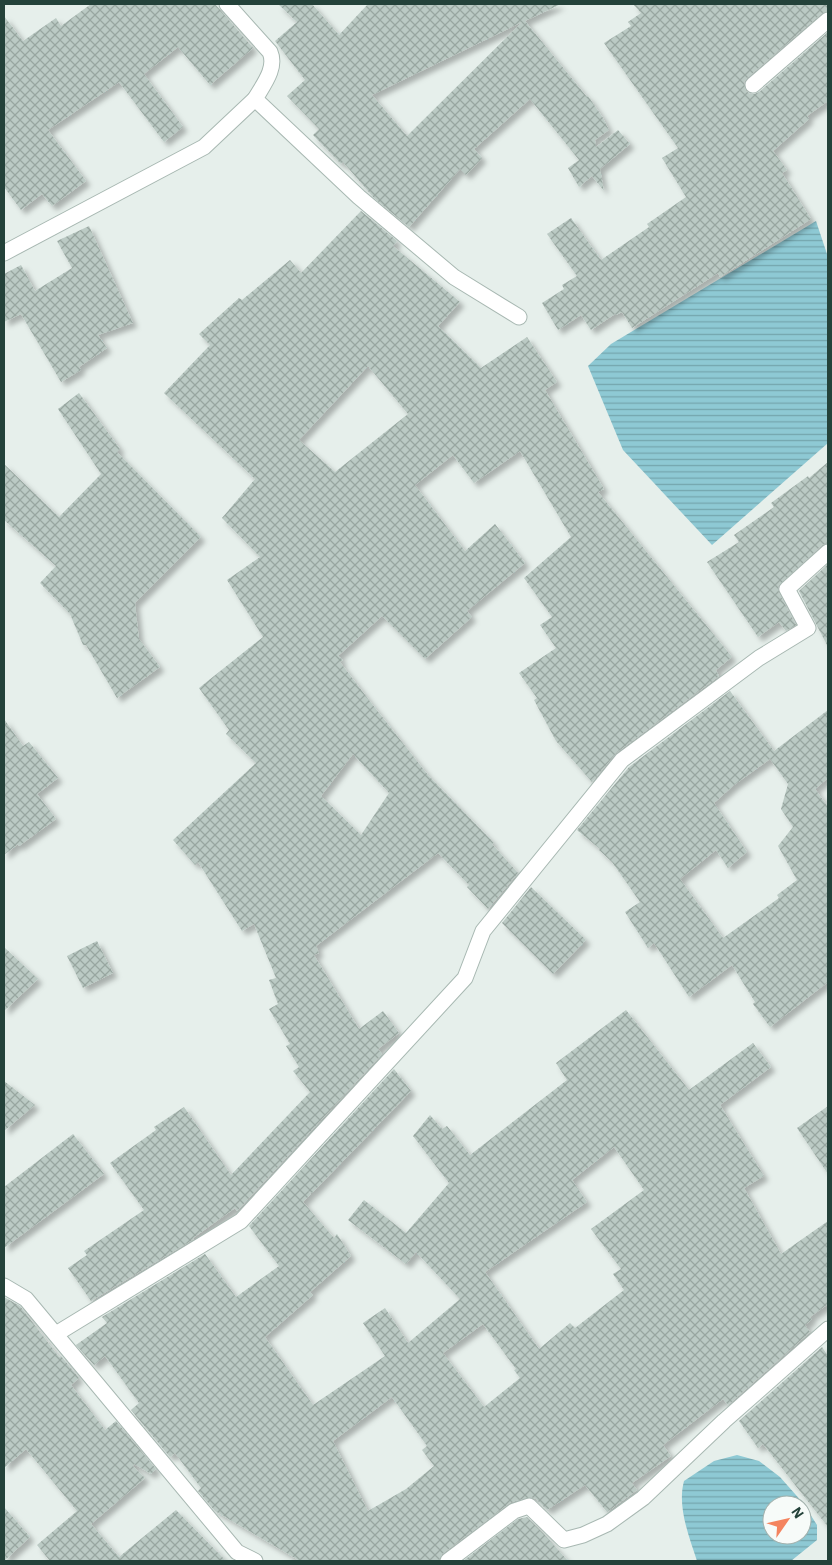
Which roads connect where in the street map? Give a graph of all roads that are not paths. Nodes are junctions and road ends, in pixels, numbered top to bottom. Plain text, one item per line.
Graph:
1 (227, 4) edge
2 (828, 20) edge
3 (753, 84) dead end
4 (255, 99) junction
5 (4, 253) edge
6 (519, 317) dead end
7 (828, 552) edge
8 (4, 1286) edge
9 (828, 1328) edge
10 (56, 1334) junction
11 (254, 1561) edge
12 (448, 1561) edge

1 - 4 street
2 - 3 street
4 - 5 street
4 - 6 street
7 - 10 street
8 - 10 street
9 - 12 street
10 - 11 street

